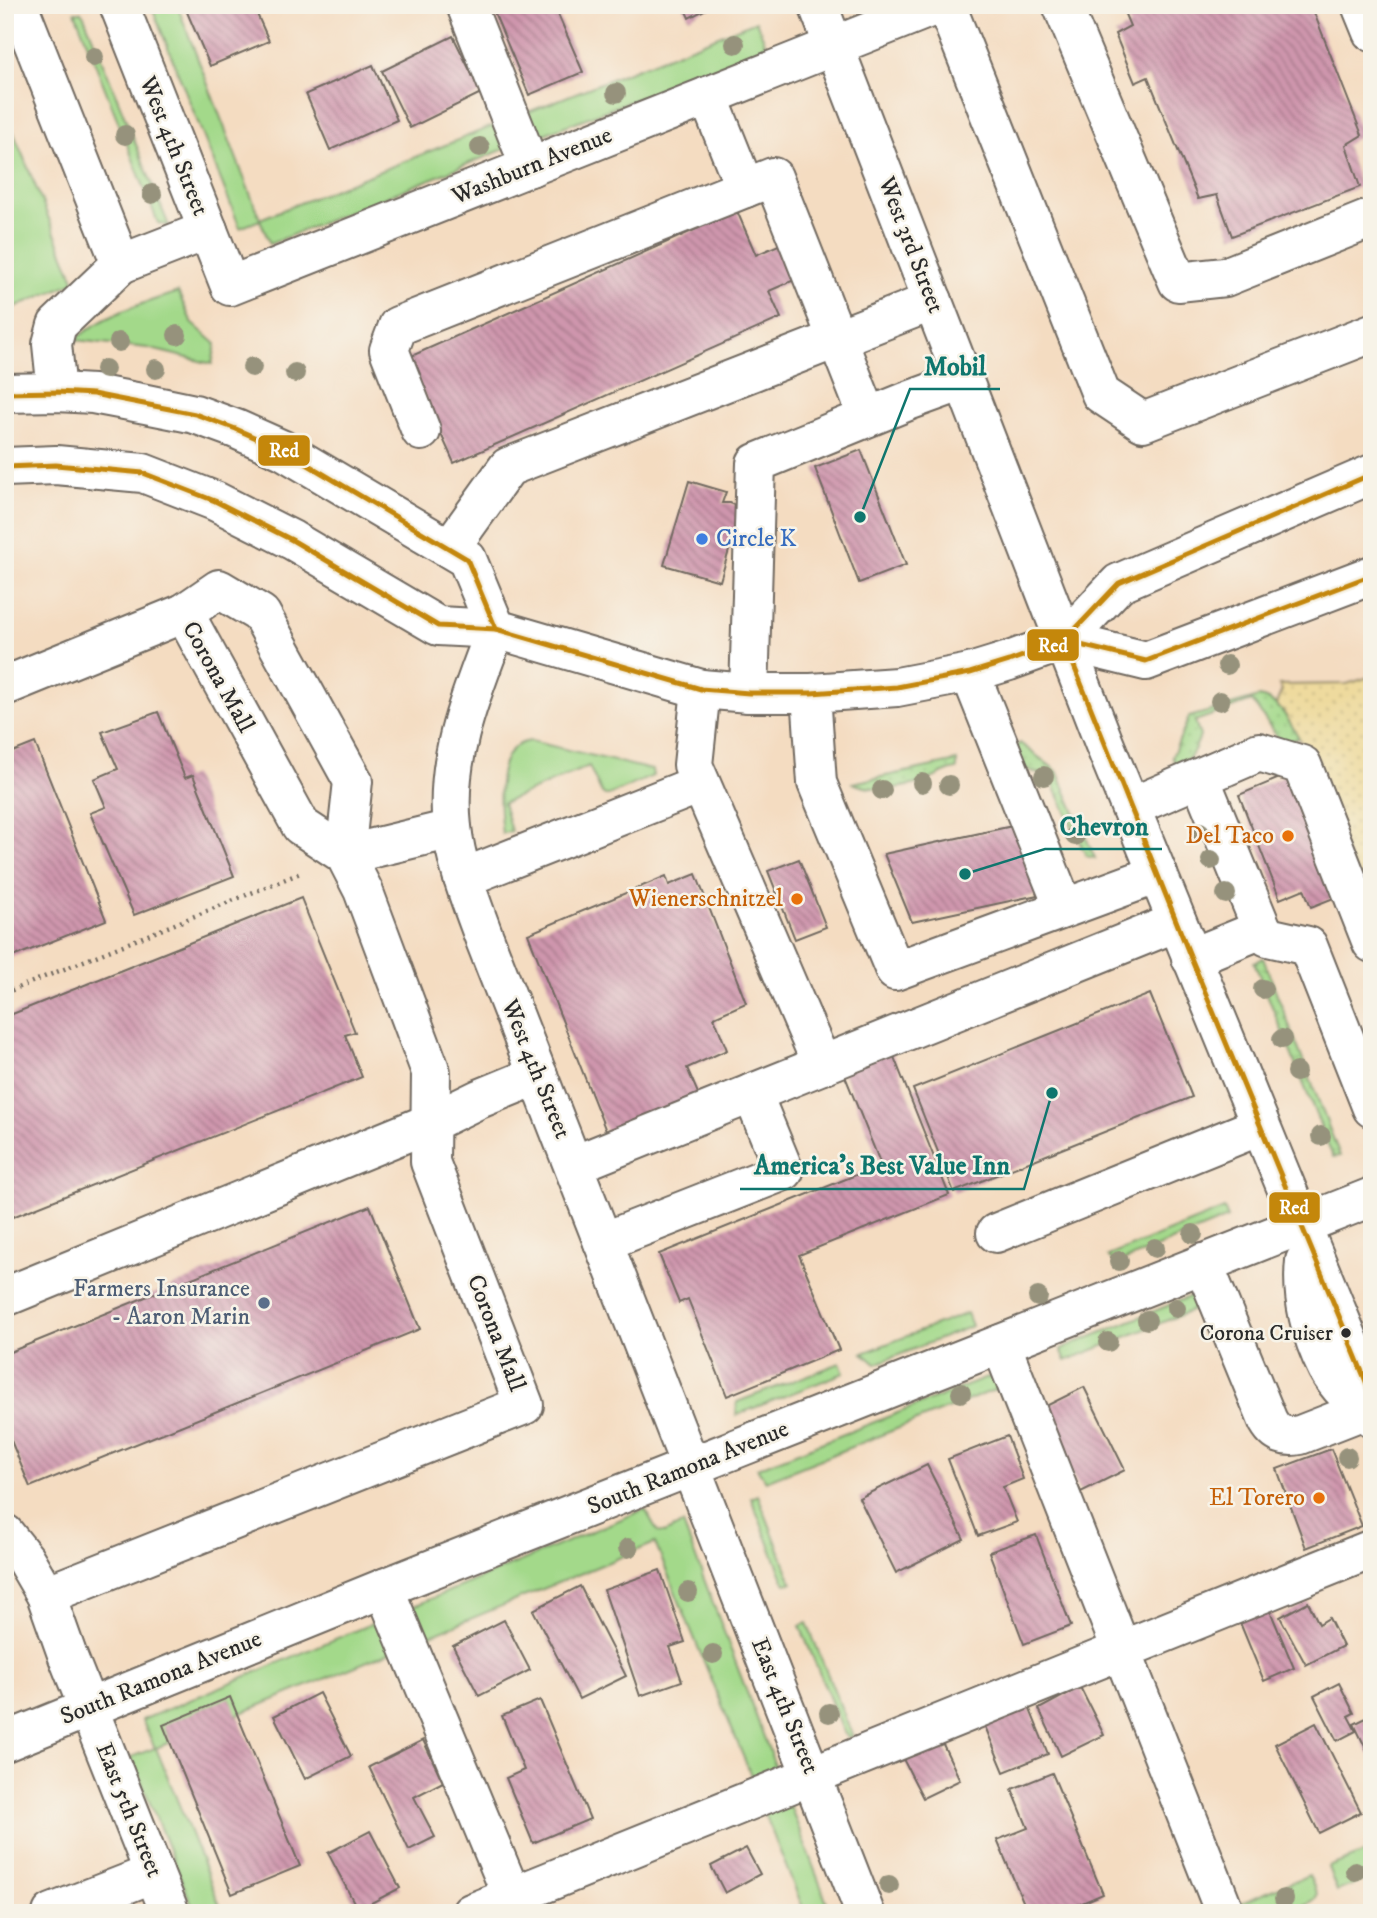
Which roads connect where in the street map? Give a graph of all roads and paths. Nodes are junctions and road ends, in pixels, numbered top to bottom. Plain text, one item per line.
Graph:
1 (118, 5) edge
2 (466, 5) edge
3 (818, 5) edge
4 (936, 5) edge
5 (946, 5) edge
6 (1062, 5) edge
7 (1361, 5) edge
8 (27, 15) edge
9 (1372, 32) edge
10 (834, 46) junction
11 (708, 96) junction
12 (530, 167) junction
13 (745, 188) junction
14 (1372, 218) edge
15 (208, 230) junction
16 (121, 264) junction
17 (230, 286) joint
18 (933, 301) junction
19 (1372, 333) edge
20 (837, 338) junction
21 (963, 381) junction
22 (57, 391) junction
23 (5, 393) edge
24 (868, 417) junction
25 (421, 431) dead end
26 (5, 467) edge
27 (1372, 474) edge
28 (450, 548) junction
29 (1372, 575) edge
30 (184, 612) junction
31 (496, 629) junction
32 (1064, 640) junction
33 (970, 673) junction
34 (5, 686) edge
35 (701, 689) junction
36 (749, 693) junction
37 (811, 693) junction
38 (1200, 778) junction
39 (700, 784) junction
40 (1131, 807) junction
41 (452, 829) junction
42 (345, 855) junction
43 (1157, 874) junction
44 (463, 878) junction
45 (1064, 908) junction
46 (1177, 922) junction
47 (1262, 929) junction
48 (1372, 943) edge
49 (1191, 958) junction
50 (5, 993) edge
51 (822, 1065) junction
52 (538, 1075) junction
53 (752, 1093) junction
54 (1372, 1108) edge
55 (432, 1122) junction
56 (1260, 1126) junction
57 (574, 1165) junction
58 (1372, 1197) edge
59 (996, 1233) dead end
60 (1304, 1234) junction
61 (603, 1242) junction
62 (1203, 1263) junction
63 (5, 1297) edge
64 (1001, 1345) junction
65 (1370, 1404) edge
66 (697, 1483) junction
67 (5, 1534) edge
68 (1372, 1549) edge
69 (384, 1588) junction
70 (46, 1595) junction
71 (1121, 1649) junction
72 (89, 1708) junction
73 (5, 1742) edge
74 (812, 1775) junction
75 (154, 1873) junction
76 (516, 1904) edge
77 (52, 1913) edge
78 (170, 1913) edge
79 (471, 1913) edge
80 (865, 1913) edge
81 (1224, 1913) edge

1 - 15 street, West 4th Street
2 - 12 street
3 - 10 street, West 3rd Street
4 - 10 street, Washburn Avenue
5 - 19 street
6 - 14 street
7 - 9 street
8 - 16 street
10 - 11 street, Washburn Avenue
10 - 18 street, West 3rd Street
11 - 12 street, Washburn Avenue
11 - 13 street
12 - 17 street, Washburn Avenue
13 - 20 street
13 - 25 street
15 - 16 street
15 - 17 street, West 4th Street
16 - 22 street
18 - 20 street
18 - 21 street, West 3rd Street
20 - 24 street
20 - 28 street
21 - 24 street
21 - 32 street, West 3rd Street
22 - 23 street
22 - 28 street
24 - 36 street
26 - 31 street
27 - 32 street
28 - 31 street
29 - 32 street
30 - 34 street, Corona Mall
30 - 42 street, Corona Mall
30 - 42 street
31 - 35 street
31 - 41 street, West 4th Street
32 - 33 street
32 - 40 street, West 3rd Street
33 - 37 street
33 - 45 street
35 - 36 street
35 - 39 street
36 - 37 street
37 - 45 street
38 - 40 street
38 - 47 street
38 - 48 street
39 - 44 street
39 - 51 street
40 - 43 street, West 3rd Street
41 - 42 street
41 - 44 street, West 4th Street
42 - 50 path
42 - 55 street, Corona Mall
43 - 45 street
43 - 46 street, West 3rd Street
44 - 52 street, West 4th Street
46 - 49 street, West 3rd Street
46 - 51 street
47 - 49 street
47 - 54 street
49 - 56 street, West 3rd Street
51 - 53 street
52 - 55 street
52 - 57 street, West 4th Street
53 - 57 street
53 - 61 street
55 - 63 street
55 - 70 street, Corona Mall
56 - 59 street
56 - 60 street, West 3rd Street
57 - 61 street, West 4th Street
58 - 60 street, South Ramona Avenue
60 - 62 street, South Ramona Avenue
60 - 65 street
61 - 66 street, West 4th Street
62 - 64 street, South Ramona Avenue
62 - 65 street
64 - 66 street, South Ramona Avenue
64 - 71 street
66 - 69 street, South Ramona Avenue
66 - 74 street, East 4th Street
67 - 70 street, East 5th Street
68 - 71 street
69 - 72 street, South Ramona Avenue
69 - 76 street
70 - 72 street, East 5th Street
71 - 74 street
71 - 81 street
72 - 73 street, South Ramona Avenue
72 - 75 street, East 5th Street
74 - 76 street
74 - 80 street, East 4th Street
75 - 77 street
75 - 78 street, East 5th Street
76 - 79 street

